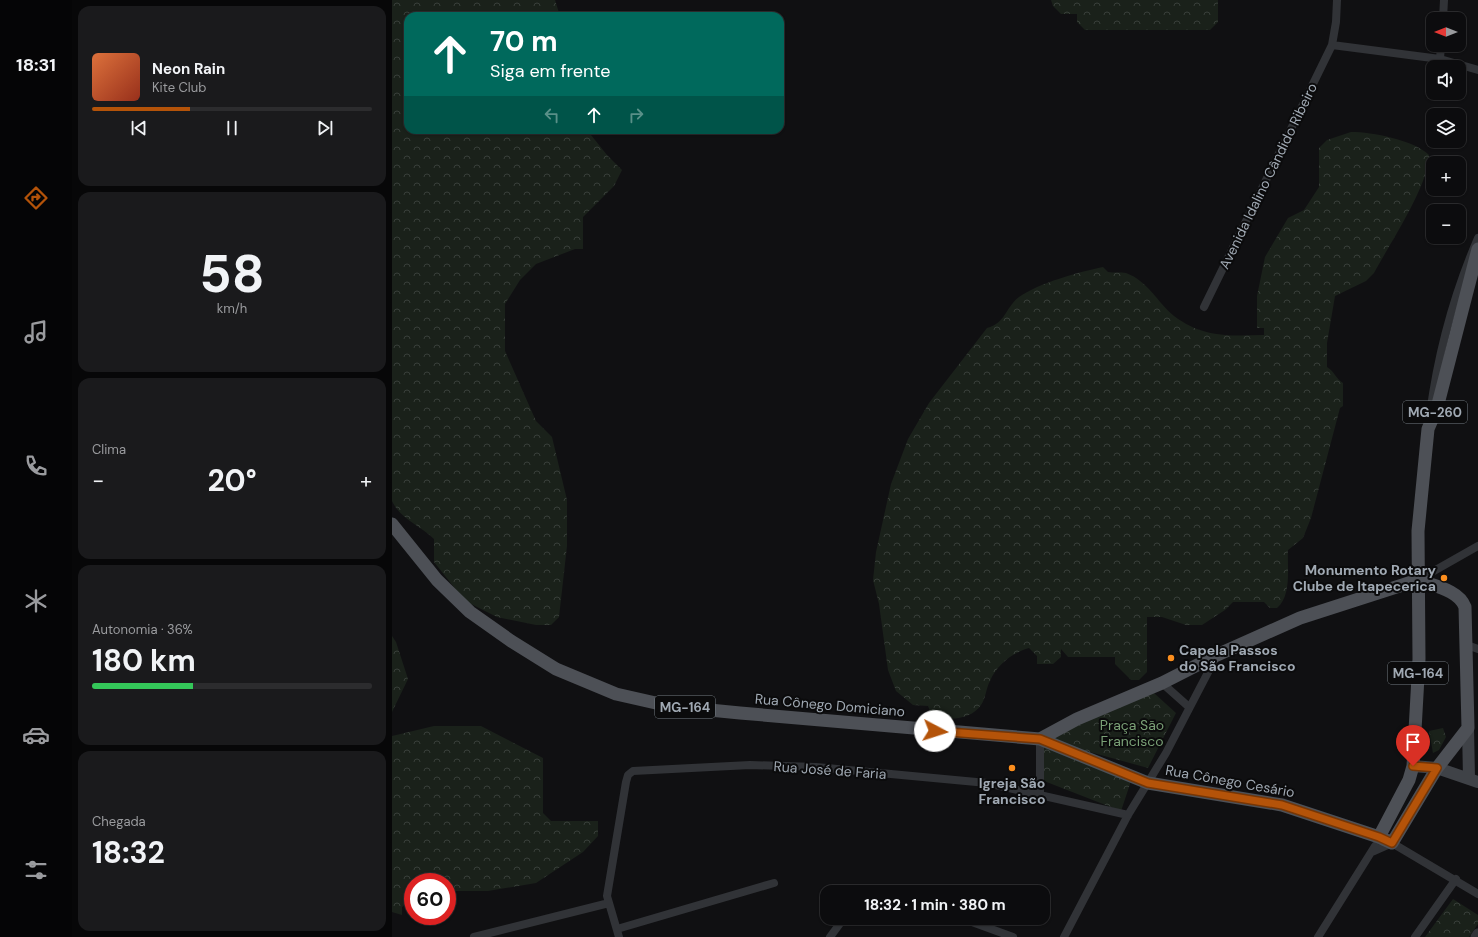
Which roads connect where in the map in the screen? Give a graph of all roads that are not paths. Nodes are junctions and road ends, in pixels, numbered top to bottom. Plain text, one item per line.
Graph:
1 (1338, 0) edge
2 (1444, 0) edge
3 (1443, 12) edge
4 (1332, 45) junction
5 (1440, 52) edge
6 (1440, 59) junction
7 (1477, 70) edge
8 (1478, 238) edge
9 (1478, 249) edge
10 (1204, 307) dead end
11 (1428, 429) junction
12 (392, 524) edge
13 (1478, 546) edge
14 (1418, 580) junction
15 (1473, 647) edge
16 (1217, 655) junction
17 (1162, 682) junction
18 (1189, 707) junction
19 (1468, 728) junction
20 (1040, 739) junction
21 (1413, 766) junction
22 (1437, 768) junction
23 (1474, 780) edge
24 (1148, 783) junction
25 (1040, 795) junction
26 (1128, 815) junction
27 (1379, 837) junction
28 (1392, 843) junction
29 (1374, 851) junction
30 (1456, 879) junction
31 (774, 882) dead end
32 (1478, 894) edge
33 (609, 903) junction
34 (839, 925) edge
35 (980, 925) edge
36 (618, 933) edge
37 (1478, 934) edge
38 (474, 937) edge
39 (830, 937) edge
40 (1012, 937) edge
41 (1064, 937) edge
42 (1318, 937) edge
43 (1415, 937) edge
44 (1476, 937) edge

1 - 4 street, Avenida Idalino Cândido Ribeiro
2 - 3 street
4 - 6 street
4 - 10 street, Avenida Idalino Cândido Ribeiro
5 - 6 street
6 - 7 street
8 - 11 street
9 - 11 main road, MG-260
11 - 14 main road, MG-260
12 - 20 main road, Rua Cônego Domiciano / MG-164
13 - 14 street
14 - 15 main road, MG-164
14 - 16 main road
14 - 21 main road, MG-164
15 - 19 main road, MG-164
16 - 17 main road
16 - 18 street
17 - 18 street
17 - 20 main road
18 - 24 street
19 - 22 main road
19 - 23 main road, MG-164
20 - 24 main road, MG-164
20 - 25 street
21 - 22 main road, MG-164
21 - 27 main road, MG-164
22 - 23 main road, MG-164
22 - 28 main road
24 - 26 street
24 - 27 main road, Rua Cônego Cesário / MG-164
25 - 26 street
25 - 33 street, Rua José de Faria
26 - 41 street
27 - 28 main road, Rua Cônego Cesário / MG-164
27 - 29 street
28 - 29 street
28 - 30 street, Rua Cônego Cesário
29 - 42 street
30 - 32 street, Rua Cônego Cesário
30 - 43 street
31 - 36 street
33 - 36 street
33 - 38 street
34 - 39 street
35 - 40 street
37 - 44 street

